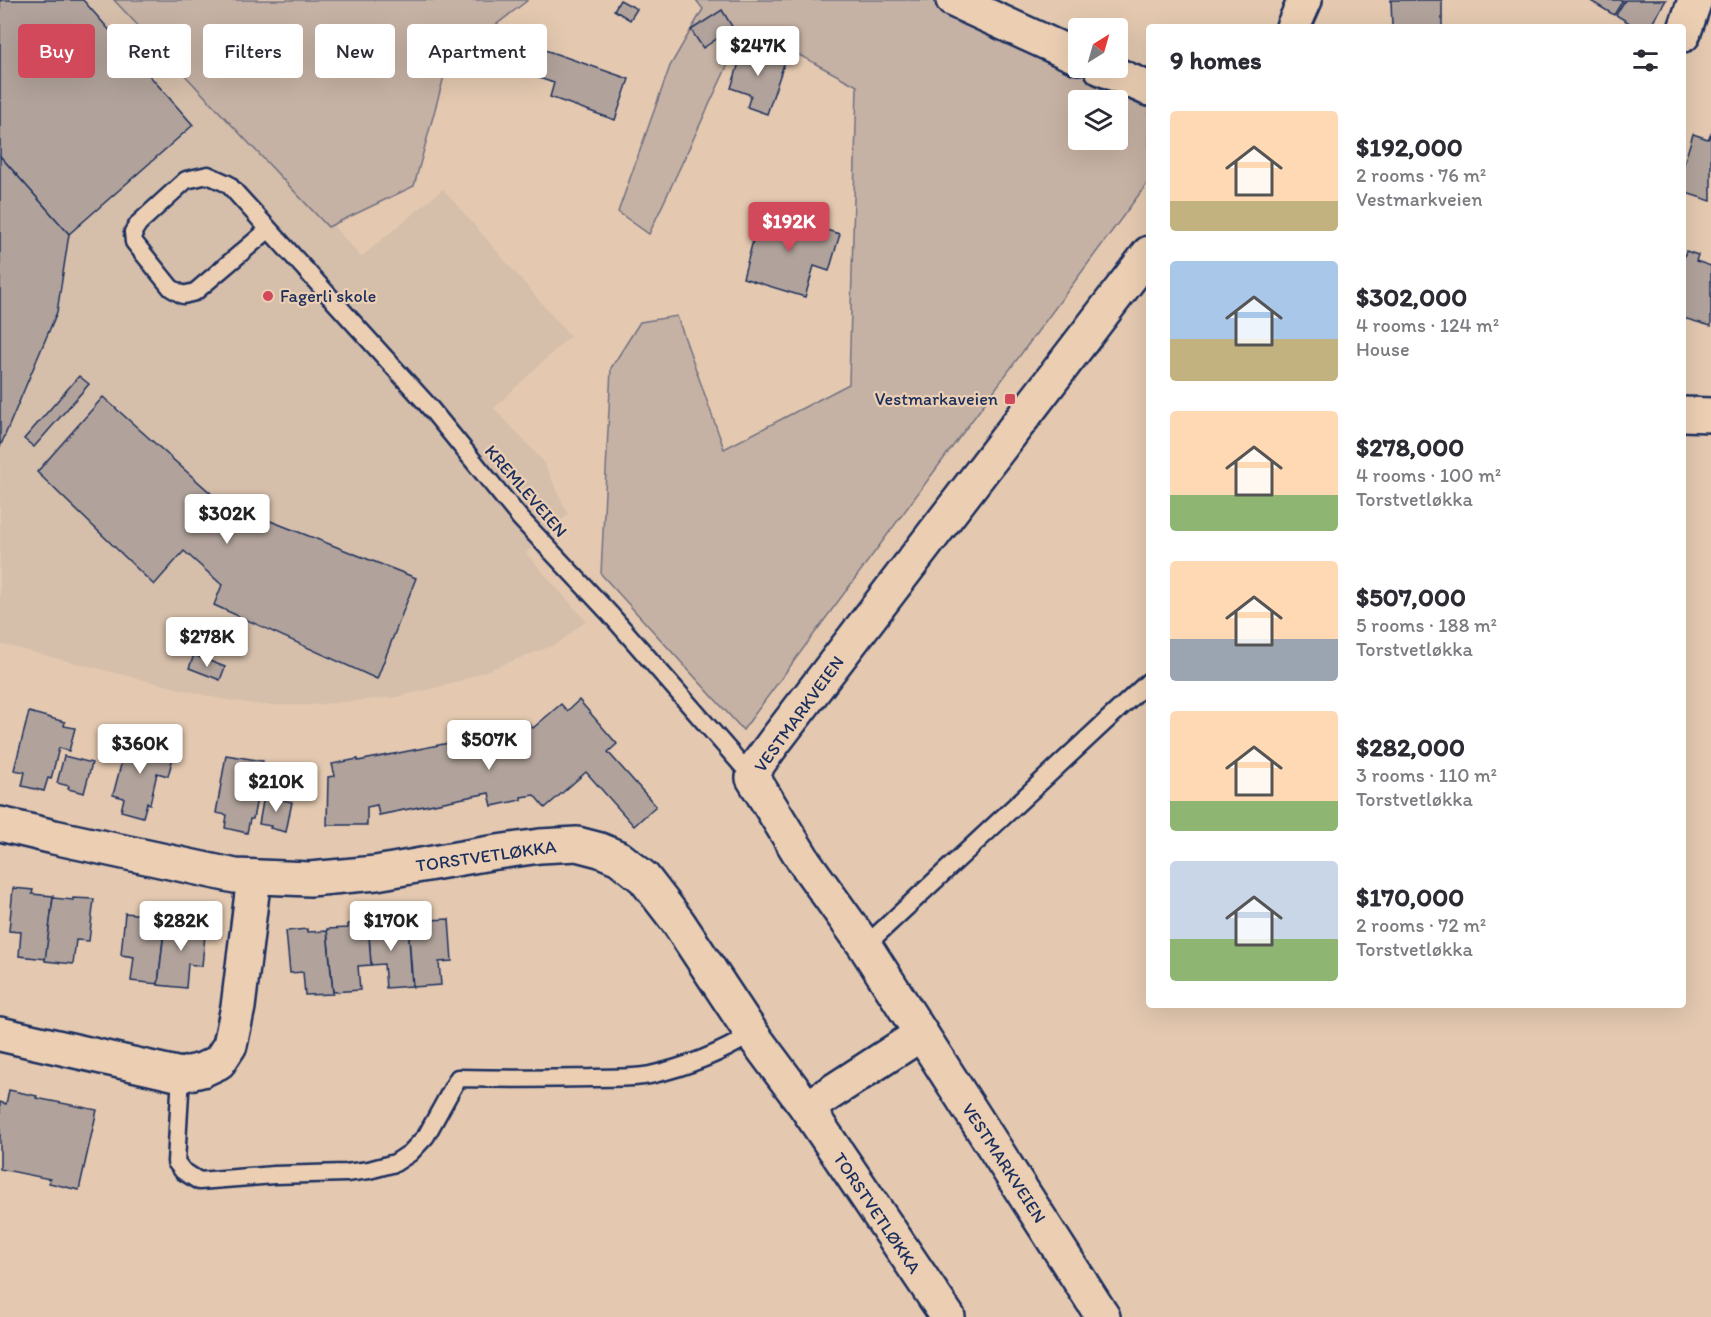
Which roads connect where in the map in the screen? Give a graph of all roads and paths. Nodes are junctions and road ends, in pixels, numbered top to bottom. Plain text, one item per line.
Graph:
1 (953, 0) edge
2 (1305, 0) edge
3 (1695, 0) edge
4 (1294, 24) edge
5 (1686, 26) edge
6 (1068, 52) edge
7 (1124, 78) edge
8 (1146, 88) edge
9 (268, 230) junction
10 (1146, 257) edge
11 (1686, 414) edge
12 (1711, 416) edge
13 (1146, 684) edge
14 (753, 778) junction
15 (0, 824) edge
16 (254, 877) junction
17 (865, 946) junction
18 (0, 1034) edge
19 (752, 1034) junction
20 (921, 1034) junction
21 (181, 1075) junction
22 (807, 1108) junction
23 (948, 1317) edge
24 (1103, 1317) edge

1 - 6 street
2 - 4 street
3 - 5 street
7 - 8 street
9 - 9 lane, KREMLEVEIEN
9 - 14 lane, KREMLEVEIEN
10 - 14 street, VESTMARKVEIEN
11 - 12 street
13 - 17 lane
14 - 17 street, VESTMARKVEIEN
15 - 16 street, TORSTVETLØKKA
16 - 19 street, TORSTVETLØKKA
16 - 21 street
17 - 20 street, VESTMARKVEIEN
18 - 21 street
19 - 21 lane
19 - 22 street, TORSTVETLØKKA
20 - 22 street
20 - 24 street, VESTMARKVEIEN
22 - 23 street, TORSTVETLØKKA

